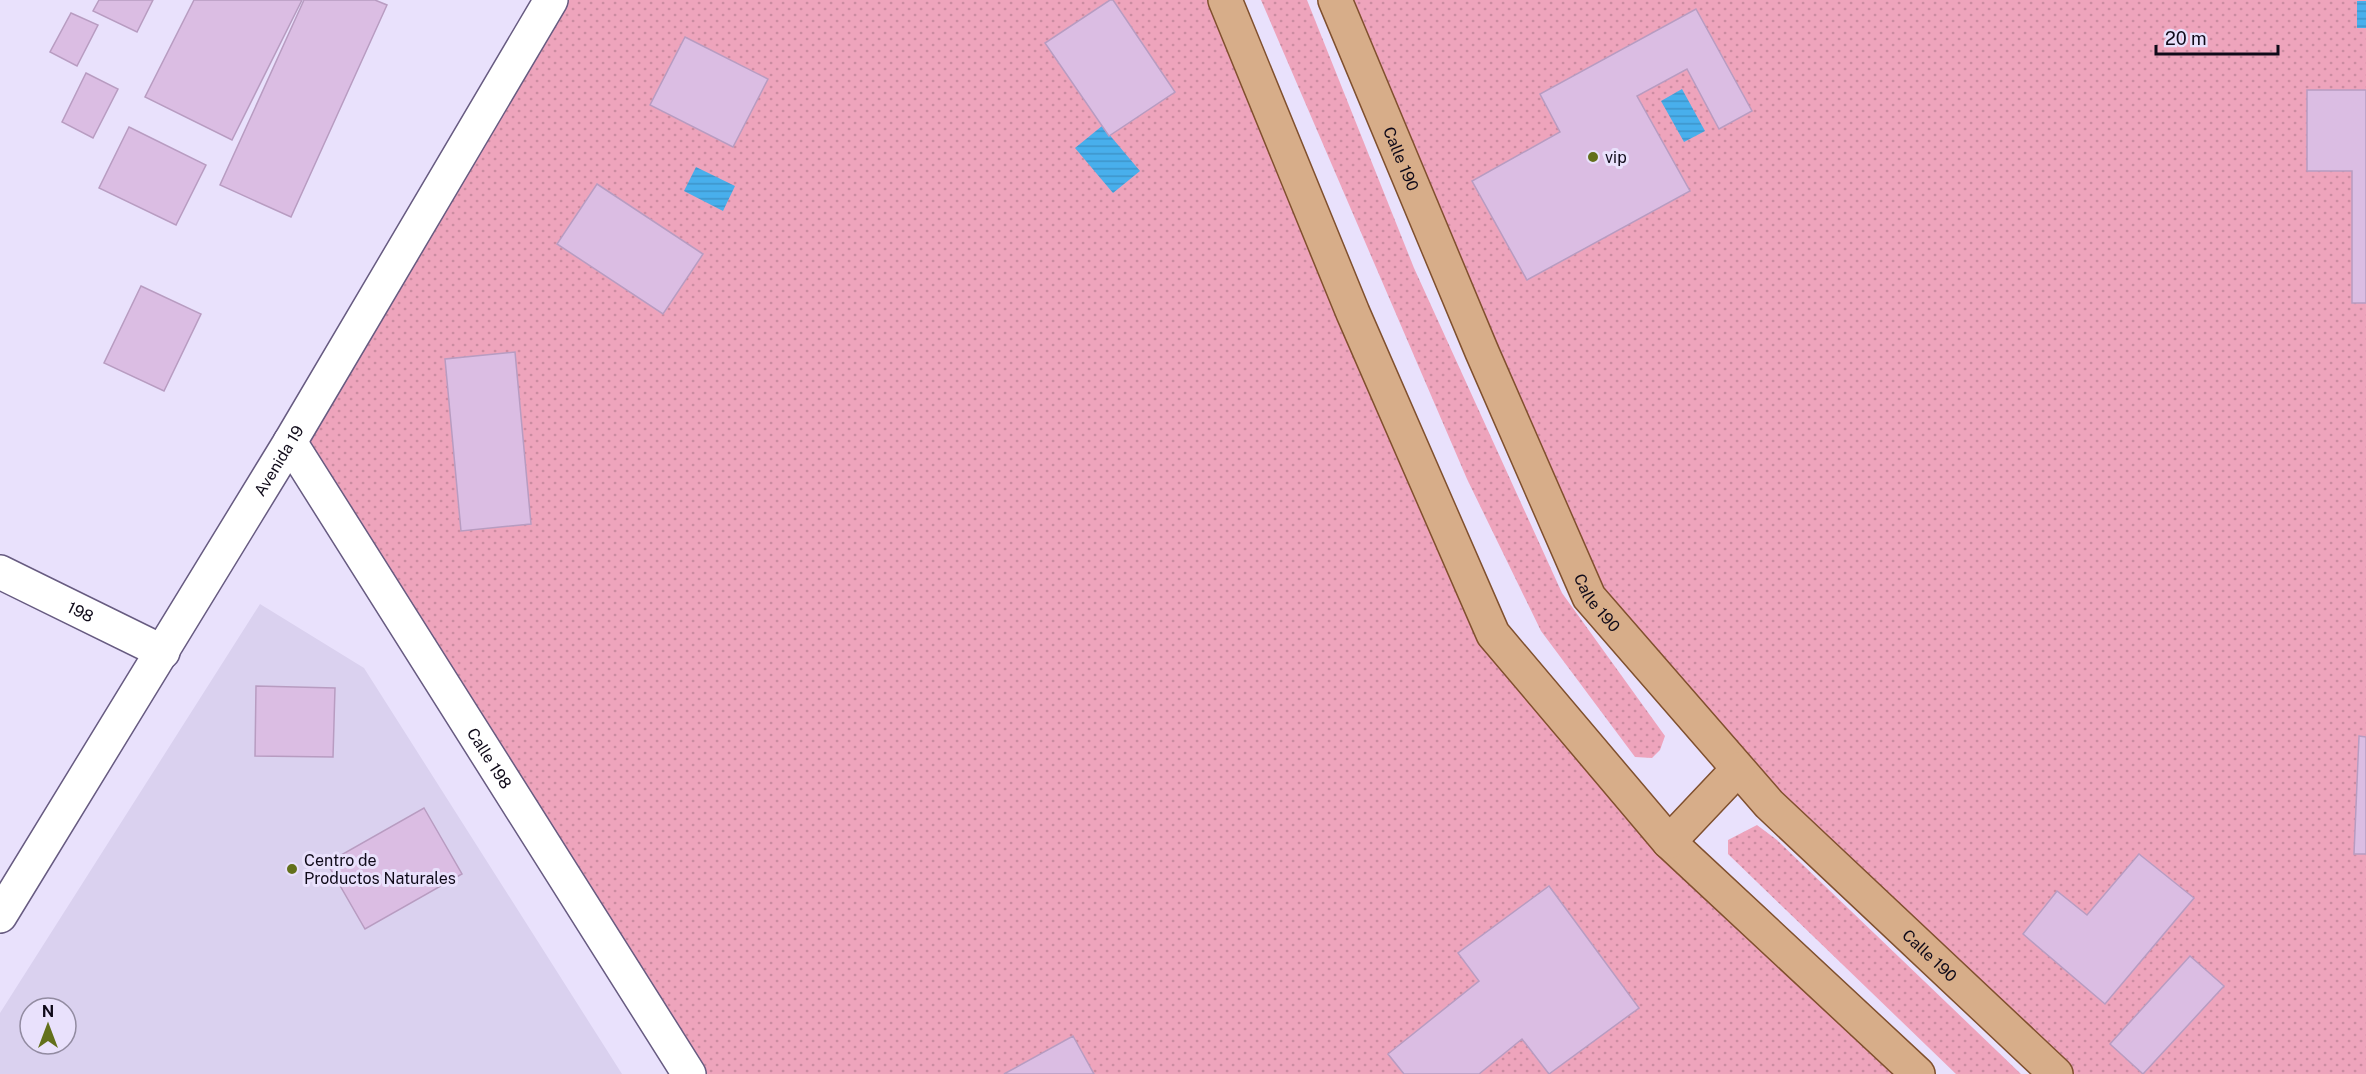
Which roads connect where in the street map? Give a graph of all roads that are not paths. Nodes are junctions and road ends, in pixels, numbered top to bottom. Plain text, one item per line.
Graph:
1 (1225, 0) edge
2 (1335, 0) edge
3 (541, 3) edge
4 (290, 442) junction
5 (0, 572) edge
6 (163, 652) junction
7 (1738, 769) junction
8 (1668, 842) junction
9 (0, 916) edge
10 (689, 1074) edge
11 (1918, 1074) edge
12 (2055, 1074) edge

1 - 8 main road
2 - 7 main road, Calle 190
3 - 4 street, Avenida 19
4 - 6 street, Avenida 19
4 - 10 street, Calle 198
5 - 6 street, 198
6 - 9 street, Avenida 19
7 - 8 main road
7 - 12 main road, Calle 190
8 - 11 main road

